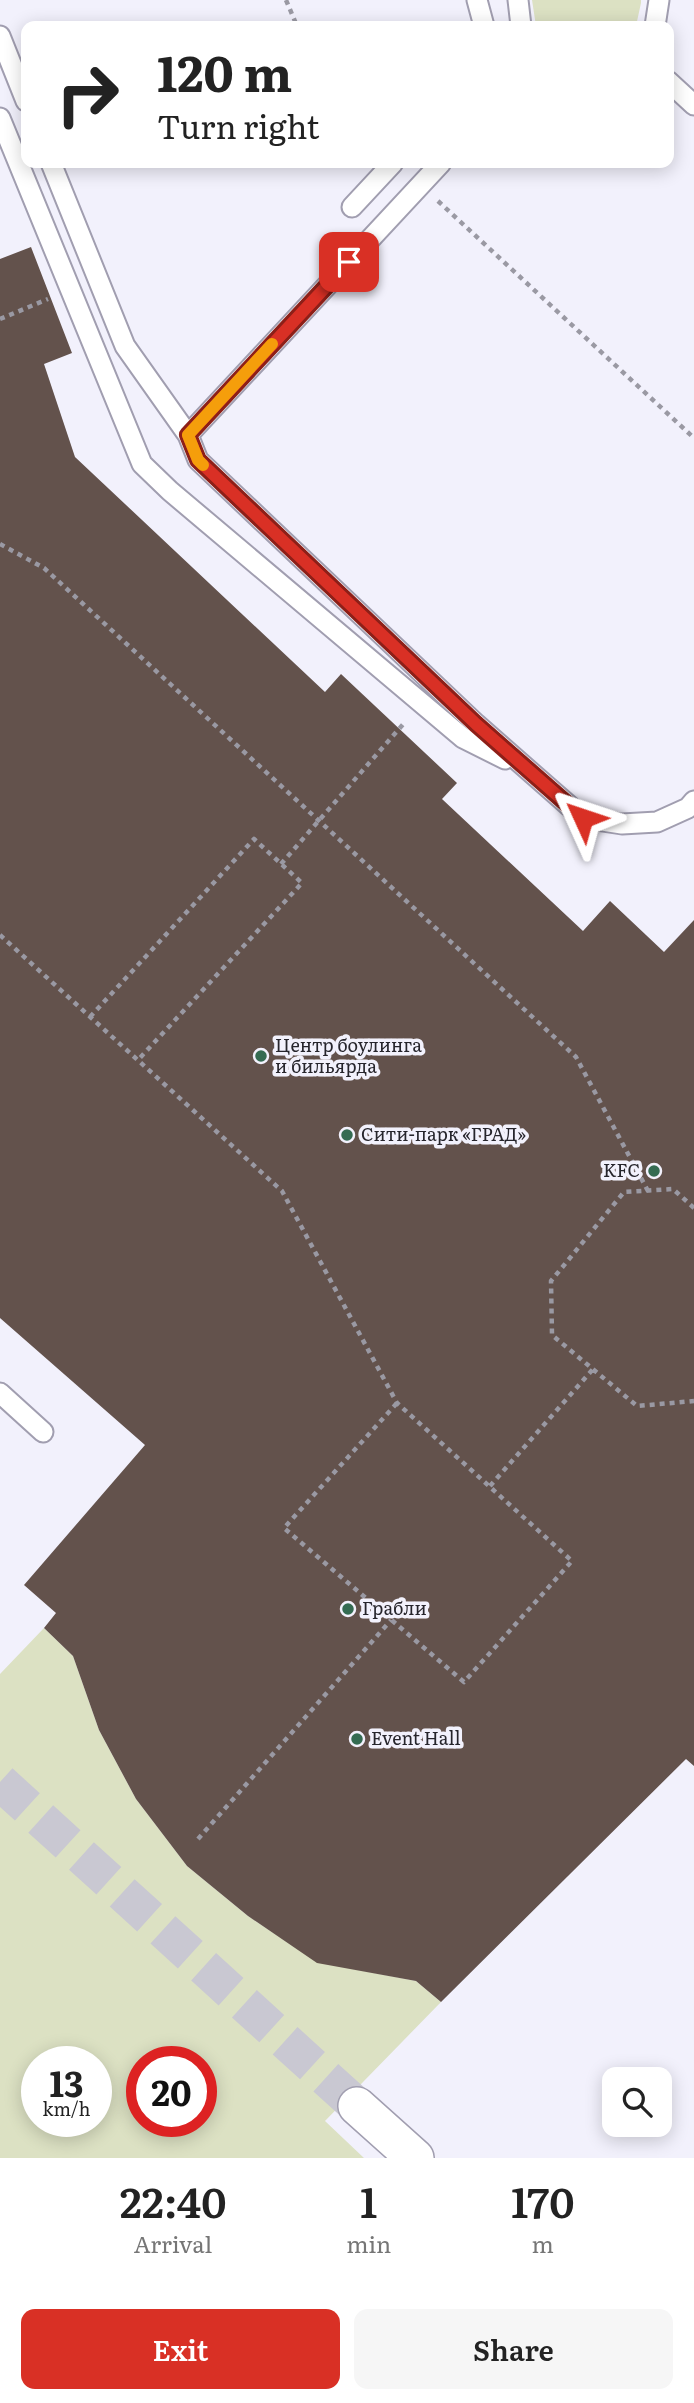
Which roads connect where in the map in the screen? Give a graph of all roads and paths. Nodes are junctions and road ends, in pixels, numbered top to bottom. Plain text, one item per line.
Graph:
1 (286, 0) edge
2 (477, 0) edge
3 (518, 0) edge
4 (659, 0) edge
5 (295, 21) edge
6 (483, 21) edge
7 (520, 21) edge
8 (656, 21) edge
9 (0, 36) edge
10 (674, 87) edge
11 (21, 88) edge
12 (694, 105) edge
13 (0, 118) edge
14 (53, 168) edge
15 (388, 168) edge
16 (436, 168) edge
17 (420, 185) junction
18 (352, 206) dead end
19 (58, 295) dead end
20 (0, 319) edge
21 (188, 435) junction
22 (694, 438) edge
23 (0, 544) edge
24 (399, 729) dead end
25 (528, 771) junction
26 (694, 801) edge
27 (319, 821) junction
28 (281, 864) junction
29 (0, 935) edge
30 (90, 1017) junction
31 (138, 1060) junction
32 (648, 1191) junction
33 (694, 1208) edge
34 (593, 1369) junction
35 (0, 1393) edge
36 (694, 1401) edge
37 (397, 1403) junction
38 (43, 1432) dead end
39 (490, 1486) junction
40 (391, 1620) junction
41 (198, 1839) dead end
42 (357, 2106) tunnel mouth
43 (415, 2158) edge

1 - 5 path
2 - 6 lane
3 - 7 lane
4 - 8 lane
9 - 11 lane
10 - 12 lane
13 - 25 lane
14 - 21 lane
15 - 18 lane
16 - 17 lane
17 - 21 lane
17 - 22 path
19 - 20 path
21 - 25 lane
23 - 27 path
24 - 27 path
25 - 26 lane
27 - 28 path
27 - 32 path
28 - 30 path
28 - 31 path
29 - 30 path
30 - 31 path
31 - 37 path
32 - 33 path
32 - 34 path
34 - 36 path
34 - 39 path
35 - 38 lane
37 - 39 path
37 - 40 path
39 - 40 path
40 - 41 path
42 - 43 street

